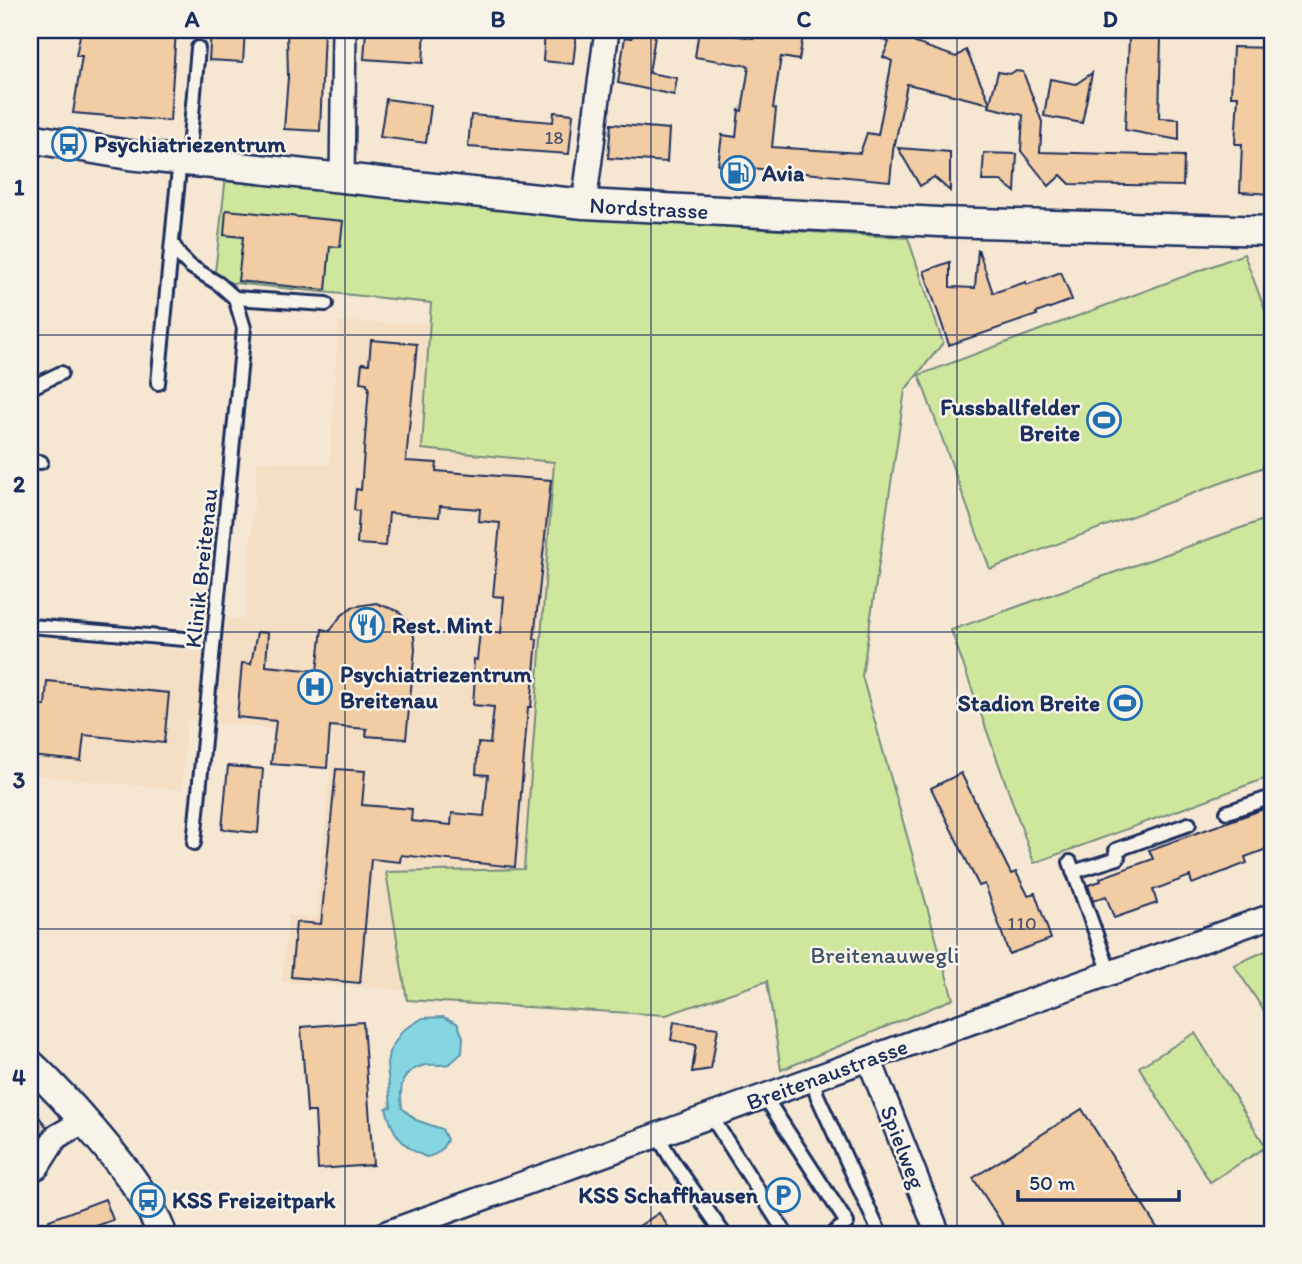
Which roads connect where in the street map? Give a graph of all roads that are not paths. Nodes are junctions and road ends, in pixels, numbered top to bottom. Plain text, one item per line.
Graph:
1 (344, 30) edge
2 (607, 30) edge
3 (198, 48) dead end
4 (30, 138) edge
5 (184, 159) junction
6 (342, 178) junction
7 (584, 204) junction
8 (1272, 231) edge
9 (172, 242) junction
10 (235, 298) junction
11 (326, 304) dead end
12 (61, 373) dead end
13 (158, 383) dead end
14 (30, 388) edge
15 (30, 626) edge
16 (184, 639) dead end
17 (1272, 797) edge
18 (1227, 812) dead end
19 (1189, 824) dead end
20 (194, 843) dead end
21 (1272, 916) edge
22 (1110, 973) junction
23 (869, 1059) junction
24 (30, 1064) edge
25 (813, 1079) junction
26 (765, 1097) junction
27 (711, 1116) junction
28 (84, 1121) junction
29 (657, 1135) junction
30 (30, 1170) edge
31 (162, 1234) edge
32 (384, 1234) edge
33 (724, 1234) edge
34 (786, 1234) edge
35 (832, 1234) edge
36 (880, 1234) edge
37 (938, 1234) edge

1 - 6 street
2 - 7 street
3 - 5 lane
4 - 5 street, Nordstrasse
5 - 6 street, Nordstrasse
5 - 9 lane
6 - 7 street, Nordstrasse
7 - 8 street, Nordstrasse
9 - 10 lane
9 - 13 lane
10 - 11 lane
10 - 20 lane, Klinik Breitenau
12 - 14 lane
15 - 16 lane
17 - 18 lane
19 - 22 lane
21 - 22 street, Breitenaustrasse
22 - 23 street, Breitenaustrasse
23 - 25 street, Breitenaustrasse
23 - 37 street, Spielweg
24 - 28 street
25 - 26 street, Breitenaustrasse
25 - 36 lane
26 - 27 street, Breitenaustrasse
26 - 35 lane
27 - 29 street, Breitenaustrasse
27 - 34 lane
28 - 30 street
28 - 31 street
29 - 32 street, Breitenaustrasse
29 - 33 lane

